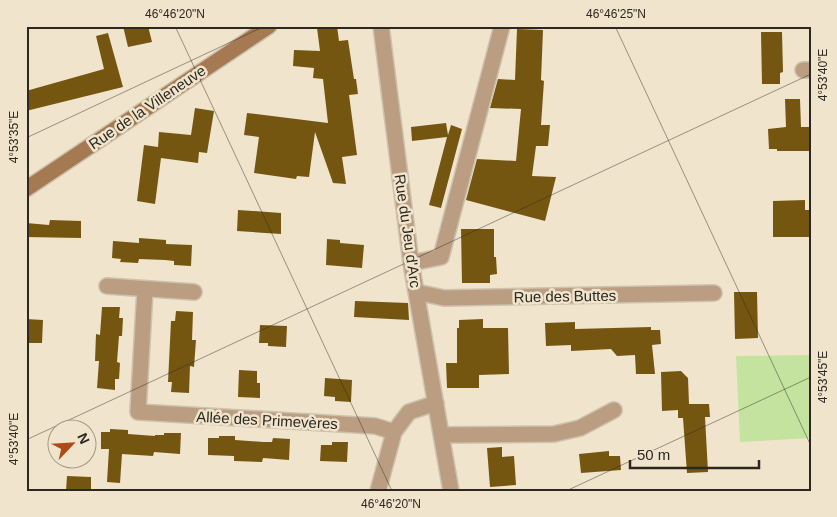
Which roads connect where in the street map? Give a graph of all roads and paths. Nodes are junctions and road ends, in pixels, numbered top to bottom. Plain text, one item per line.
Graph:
1 (269, 26) edge
2 (382, 26) edge
3 (502, 26) edge
4 (26, 189) edge
5 (411, 263) junction
6 (107, 286) dead end
7 (145, 289) junction
8 (194, 292) dead end
9 (416, 292) junction
10 (714, 292) dead end
11 (436, 403) junction
12 (614, 410) dead end
13 (394, 432) junction
14 (442, 435) junction
15 (378, 491) edge
16 (451, 491) edge

1 - 4 main road, Rue de la Villeneuve
2 - 5 street, Rue du Jeu d'Arc
3 - 5 street
5 - 9 street, Rue du Jeu d'Arc
6 - 7 street
7 - 8 street
7 - 13 street, Allée des Primevères
9 - 10 street, Rue des Buttes
9 - 11 street, Rue du Jeu d'Arc
11 - 13 street
11 - 14 street, Rue du Jeu d'Arc
12 - 14 street
13 - 15 street
14 - 16 street, Rue du Jeu d'Arc

